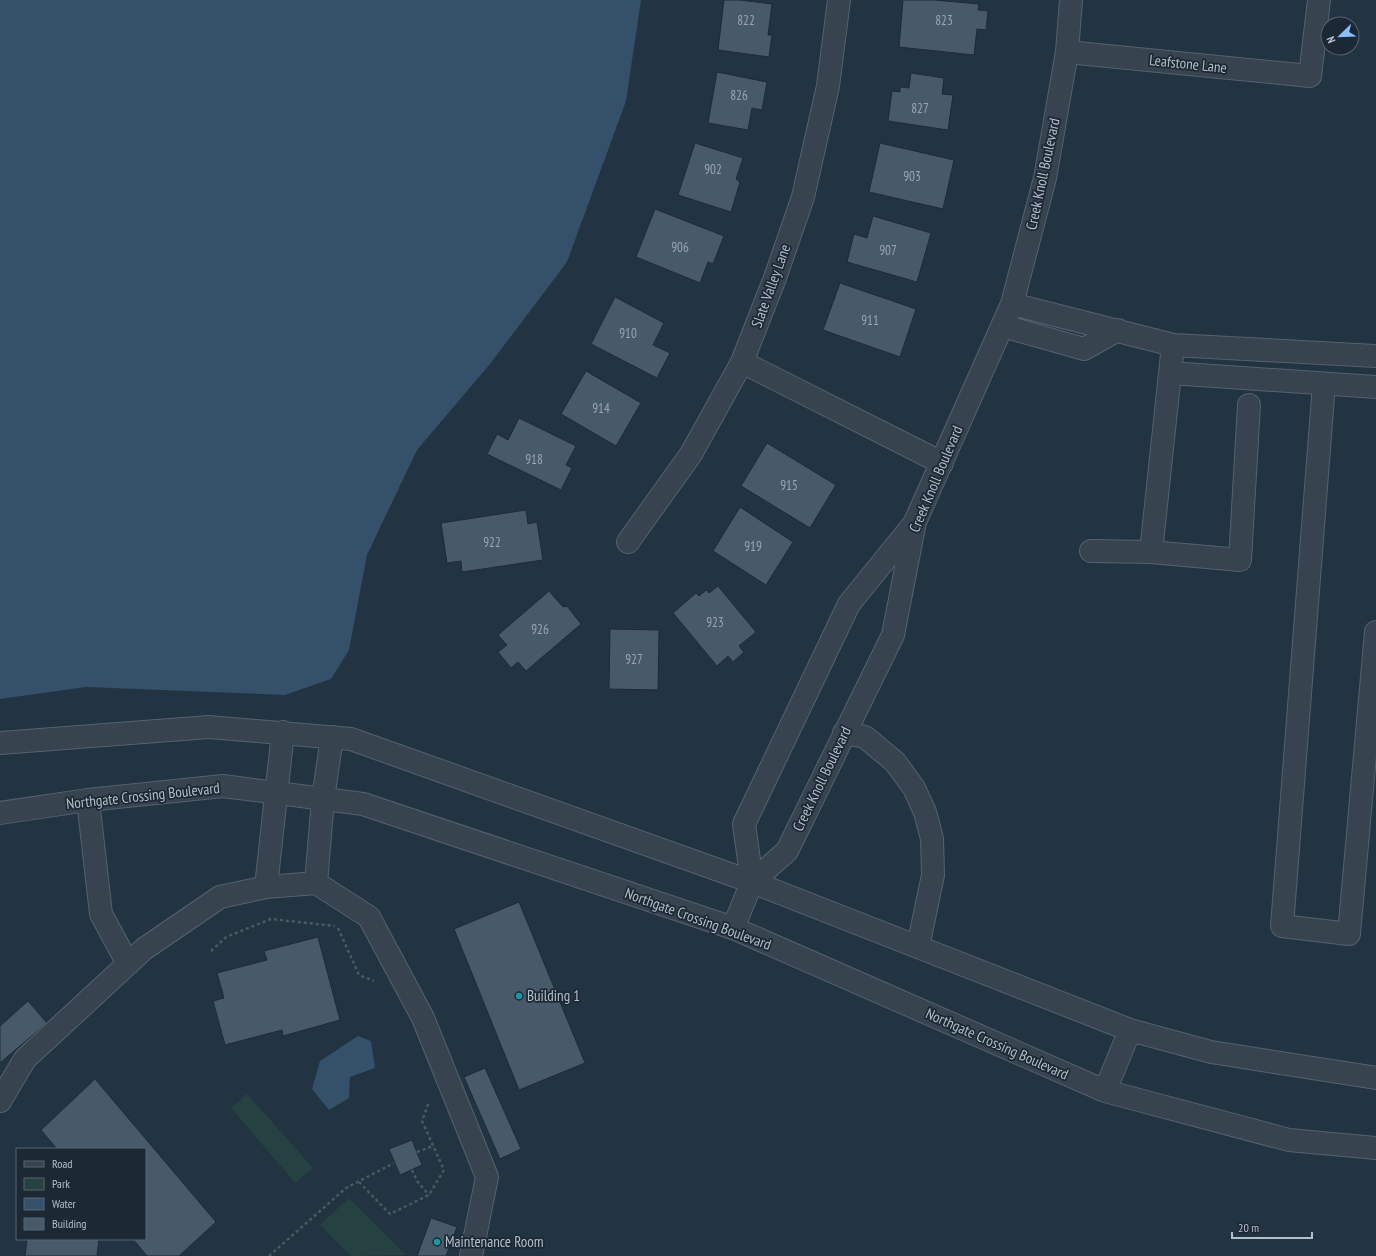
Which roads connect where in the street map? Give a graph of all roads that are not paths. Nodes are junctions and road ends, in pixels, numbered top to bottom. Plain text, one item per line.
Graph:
1 (839, 0) edge
2 (1071, 0) edge
3 (1319, 0) edge
4 (1066, 52) junction
5 (1012, 304) junction
6 (1002, 326) junction
7 (1118, 330) junction
8 (1173, 345) junction
9 (1376, 356) edge
10 (742, 362) junction
11 (1170, 373) junction
12 (1324, 384) junction
13 (1376, 387) edge
14 (1249, 404) dead end
15 (942, 463) junction
16 (915, 522) junction
17 (628, 542) dead end
18 (1091, 551) dead end
19 (1151, 552) junction
20 (1376, 632) edge
21 (283, 732) junction
22 (844, 733) junction
23 (332, 737) junction
24 (0, 743) edge
25 (277, 793) junction
26 (322, 799) junction
27 (88, 800) junction
28 (0, 813) edge
29 (752, 882) junction
30 (316, 883) junction
31 (266, 887) junction
32 (733, 928) junction
33 (918, 947) junction
34 (128, 964) junction
35 (1130, 1030) junction
36 (1376, 1078) edge
37 (1105, 1091) junction
38 (0, 1101) edge
39 (1376, 1148) edge
40 (471, 1256) edge

1 - 10 street, Slate Valley Lane
2 - 4 street, Creek Knoll Boulevard
3 - 4 street, Leafstone Lane
4 - 5 street, Creek Knoll Boulevard
5 - 6 street, Creek Knoll Boulevard
5 - 7 street
6 - 7 street
6 - 15 street, Creek Knoll Boulevard
7 - 8 street
8 - 9 street
8 - 11 street
10 - 15 street
10 - 17 street, Slate Valley Lane
11 - 12 street
11 - 19 street
12 - 13 street
12 - 20 street
14 - 19 street
15 - 16 street, Creek Knoll Boulevard
16 - 22 street, Creek Knoll Boulevard
16 - 29 street
18 - 19 street
21 - 23 street
21 - 24 street
21 - 25 street
22 - 29 street, Creek Knoll Boulevard
22 - 33 street
23 - 26 street
23 - 29 street
25 - 26 street, Northgate Crossing Boulevard
25 - 27 street, Northgate Crossing Boulevard
25 - 31 street
26 - 30 street
26 - 32 street, Northgate Crossing Boulevard
27 - 28 street, Northgate Crossing Boulevard
27 - 34 street
29 - 32 street, Creek Knoll Boulevard
29 - 33 street
30 - 31 street
30 - 40 street
31 - 34 street
32 - 37 street, Northgate Crossing Boulevard
33 - 35 street
34 - 38 street
35 - 36 street
35 - 37 street
37 - 39 street, Northgate Crossing Boulevard

